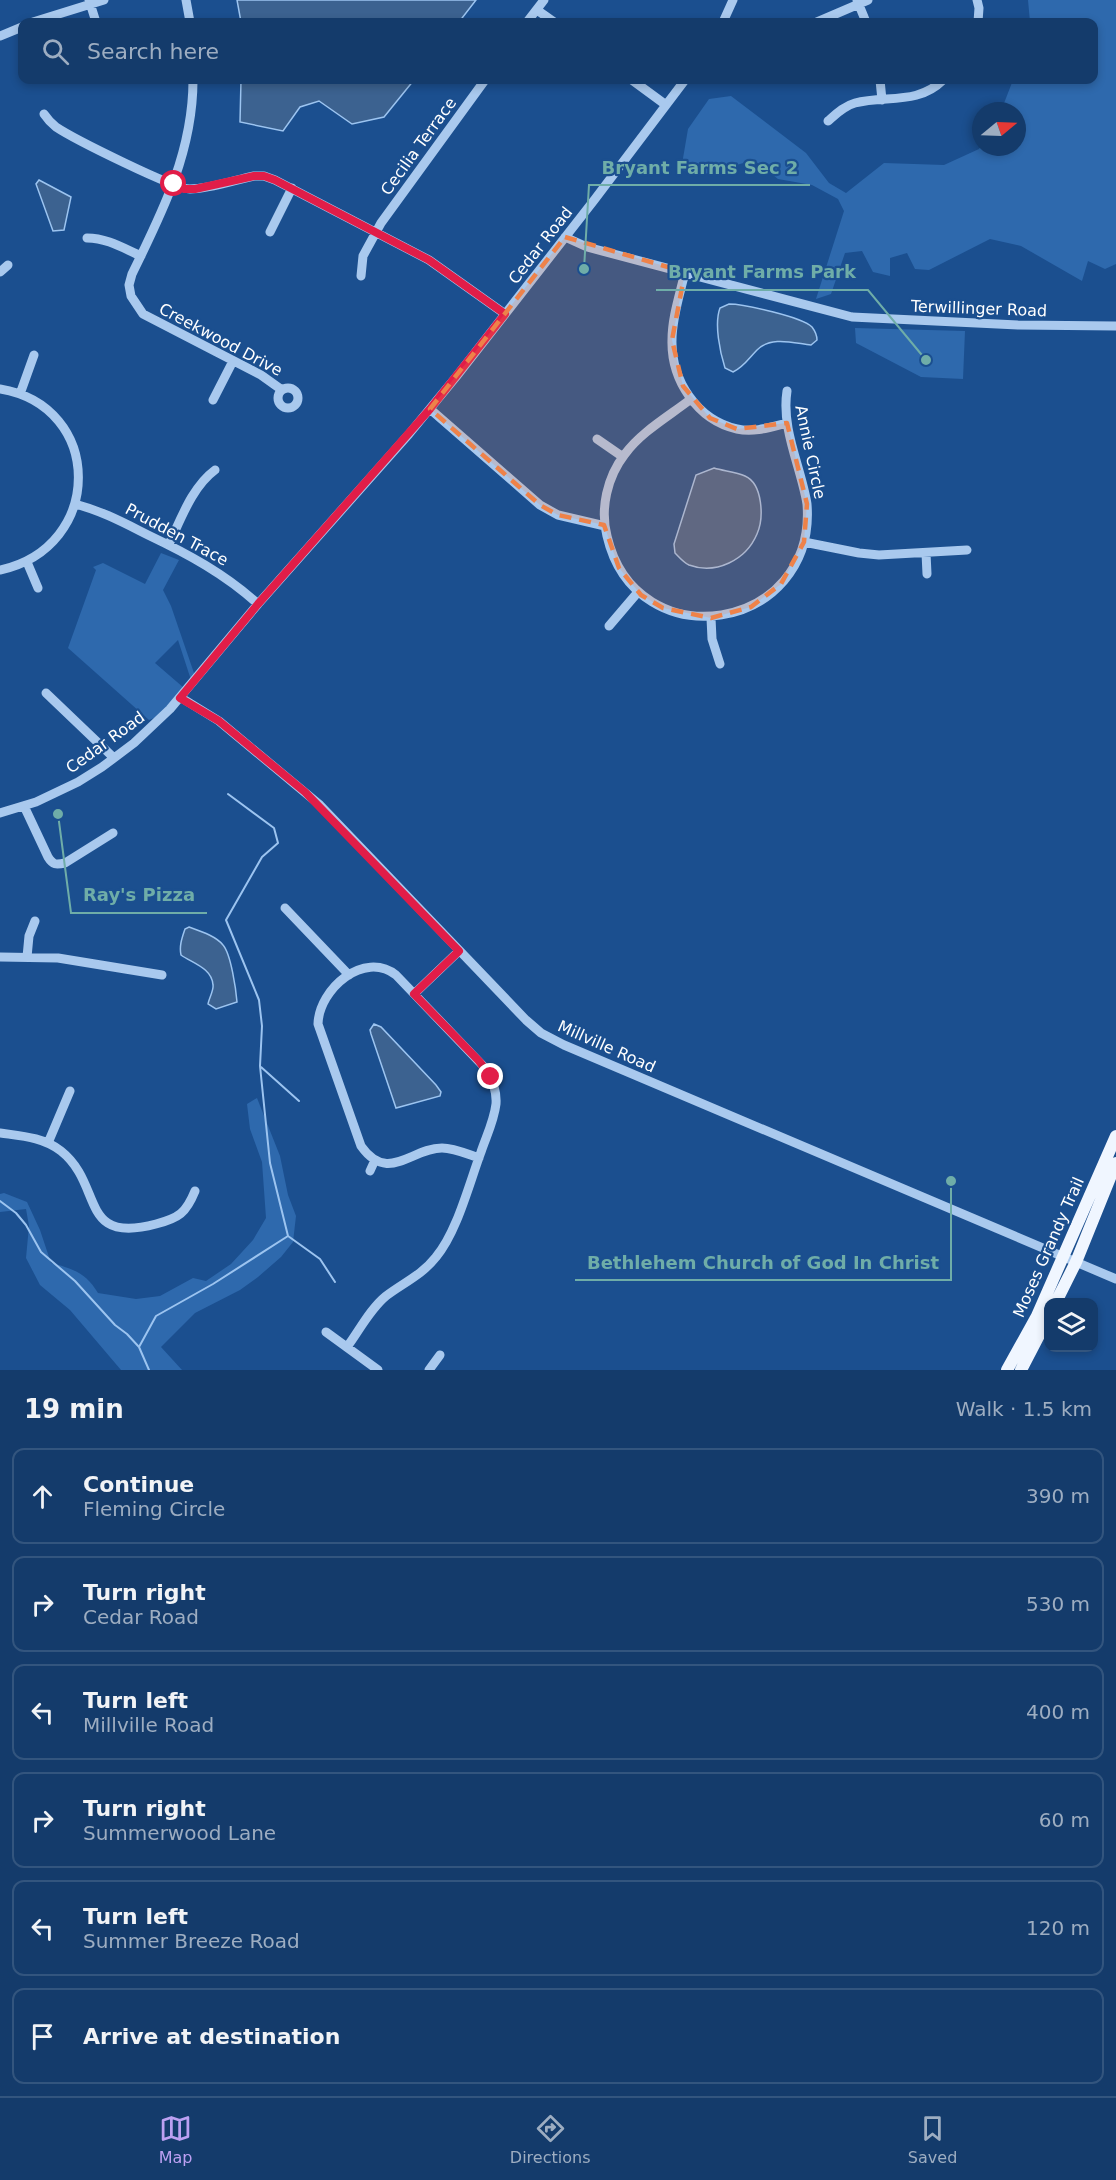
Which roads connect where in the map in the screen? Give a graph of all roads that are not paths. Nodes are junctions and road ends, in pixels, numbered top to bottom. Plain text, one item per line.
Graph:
1 (104, 0) edge
2 (186, 0) edge
3 (544, 0) edge
4 (733, 0) edge
5 (977, 0) edge
6 (861, 1) edge
7 (90, 2) edge
8 (537, 10) junction
9 (44, 18) edge
10 (95, 18) edge
11 (189, 18) edge
12 (530, 18) edge
13 (548, 18) edge
14 (725, 18) edge
15 (825, 18) edge
16 (865, 18) edge
17 (978, 18) edge
18 (18, 28) edge
19 (1, 33) edge
20 (193, 84) edge
21 (482, 84) edge
22 (637, 84) edge
23 (682, 84) edge
24 (880, 84) edge
25 (938, 84) edge
26 (882, 100) junction
27 (666, 105) junction
28 (44, 114) dead end
29 (828, 121) dead end
30 (174, 184) junction
31 (292, 188) junction
32 (376, 231) junction
33 (270, 232) dead end
34 (565, 237) junction
35 (87, 238) dead end
36 (141, 256) junction
37 (8, 265) dead end
38 (0, 272) edge
39 (685, 272) junction
40 (361, 276) dead end
41 (505, 314) junction
42 (1116, 326) edge
43 (34, 355) dead end
44 (233, 361) junction
45 (0, 389) edge
46 (282, 390) dead end
47 (787, 391) dead end
48 (20, 394) junction
49 (691, 399) junction
50 (213, 400) dead end
51 (430, 409) junction
52 (787, 423) junction
53 (597, 439) dead end
54 (623, 457) junction
55 (215, 470) dead end
56 (75, 504) junction
57 (605, 526) junction
58 (804, 542) junction
59 (170, 544) junction
60 (967, 550) dead end
61 (926, 553) junction
62 (27, 561) junction
63 (0, 570) edge
64 (927, 574) dead end
65 (38, 588) dead end
66 (638, 592) junction
67 (258, 604) junction
68 (711, 618) junction
69 (609, 626) dead end
70 (720, 664) dead end
71 (46, 693) dead end
72 (180, 698) junction
73 (114, 758) junction
74 (24, 806) junction
75 (0, 813) edge
76 (113, 833) dead end
77 (285, 908) dead end
78 (35, 921) dead end
79 (459, 951) junction
80 (0, 957) edge
81 (27, 957) junction
82 (162, 975) dead end
83 (349, 975) junction
84 (414, 994) junction
85 (70, 1091) dead end
86 (0, 1133) edge
87 (1116, 1136) edge
88 (48, 1143) junction
89 (479, 1158) junction
90 (375, 1160) junction
91 (1116, 1163) edge
92 (370, 1171) dead end
93 (195, 1191) dead end
94 (1064, 1257) junction
95 (1076, 1263) junction
96 (1116, 1279) edge
97 (1058, 1298) edge
98 (1044, 1326) edge
99 (326, 1332) dead end
100 (347, 1347) junction
101 (440, 1355) dead end
102 (378, 1370) edge
103 (429, 1370) edge
104 (1007, 1370) edge
105 (1021, 1370) edge

1 - 7 street
2 - 11 street
3 - 8 street
4 - 14 street
5 - 17 street
6 - 15 street
6 - 16 street
7 - 9 street
7 - 10 street
8 - 12 street
8 - 13 street
18 - 19 street
20 - 30 street, Creekwood Drive
21 - 32 street, Cecilia Terrace
22 - 27 street
23 - 27 street, Cedar Road
24 - 26 street
25 - 26 street
26 - 29 street
27 - 34 street, Cedar Road
28 - 30 street
30 - 31 street
30 - 36 street, Creekwood Drive
31 - 32 street
31 - 33 street
32 - 40 street, Cecilia Terrace
32 - 41 street
34 - 39 street, Terwillinger Road
34 - 41 street, Cedar Road
35 - 36 street
36 - 44 street, Creekwood Drive
37 - 38 street
39 - 42 street, Terwillinger Road
39 - 49 street
41 - 51 street, Cedar Road
43 - 48 street
44 - 46 street, Creekwood Drive
44 - 50 street
45 - 48 street
47 - 52 street, Annie Circle
48 - 56 street
49 - 52 street
49 - 54 street, Annie Circle
51 - 57 street
51 - 67 street, Cedar Road
52 - 58 street, Annie Circle
53 - 54 street
54 - 57 street, Annie Circle
55 - 59 street
56 - 59 street, Prudden Trace
56 - 62 street
57 - 66 street, Annie Circle
58 - 61 street
58 - 68 street, Annie Circle
59 - 67 street, Prudden Trace
60 - 61 street
61 - 64 street
62 - 63 street
62 - 65 street
66 - 68 street, Annie Circle
66 - 69 street
67 - 72 street, Cedar Road
68 - 70 street
71 - 73 street
72 - 73 street, Cedar Road
72 - 79 street, Millville Road
73 - 74 street, Cedar Road
74 - 75 street, Cedar Road
74 - 76 street
77 - 83 street
78 - 81 street
79 - 84 street
79 - 94 street, Millville Road
80 - 81 street
81 - 82 street
83 - 84 street
83 - 90 street
84 - 89 street
85 - 88 street
86 - 88 street
87 - 94 main road, Moses Grandy Trail
88 - 93 street
89 - 90 street
89 - 100 street
90 - 92 street
91 - 95 main road, Moses Grandy Trail
94 - 95 street, Millville Road
94 - 104 main road, Moses Grandy Trail
95 - 96 street, Millville Road
95 - 97 main road, Moses Grandy Trail
98 - 105 main road, Moses Grandy Trail
99 - 100 street
100 - 102 street
101 - 103 street

